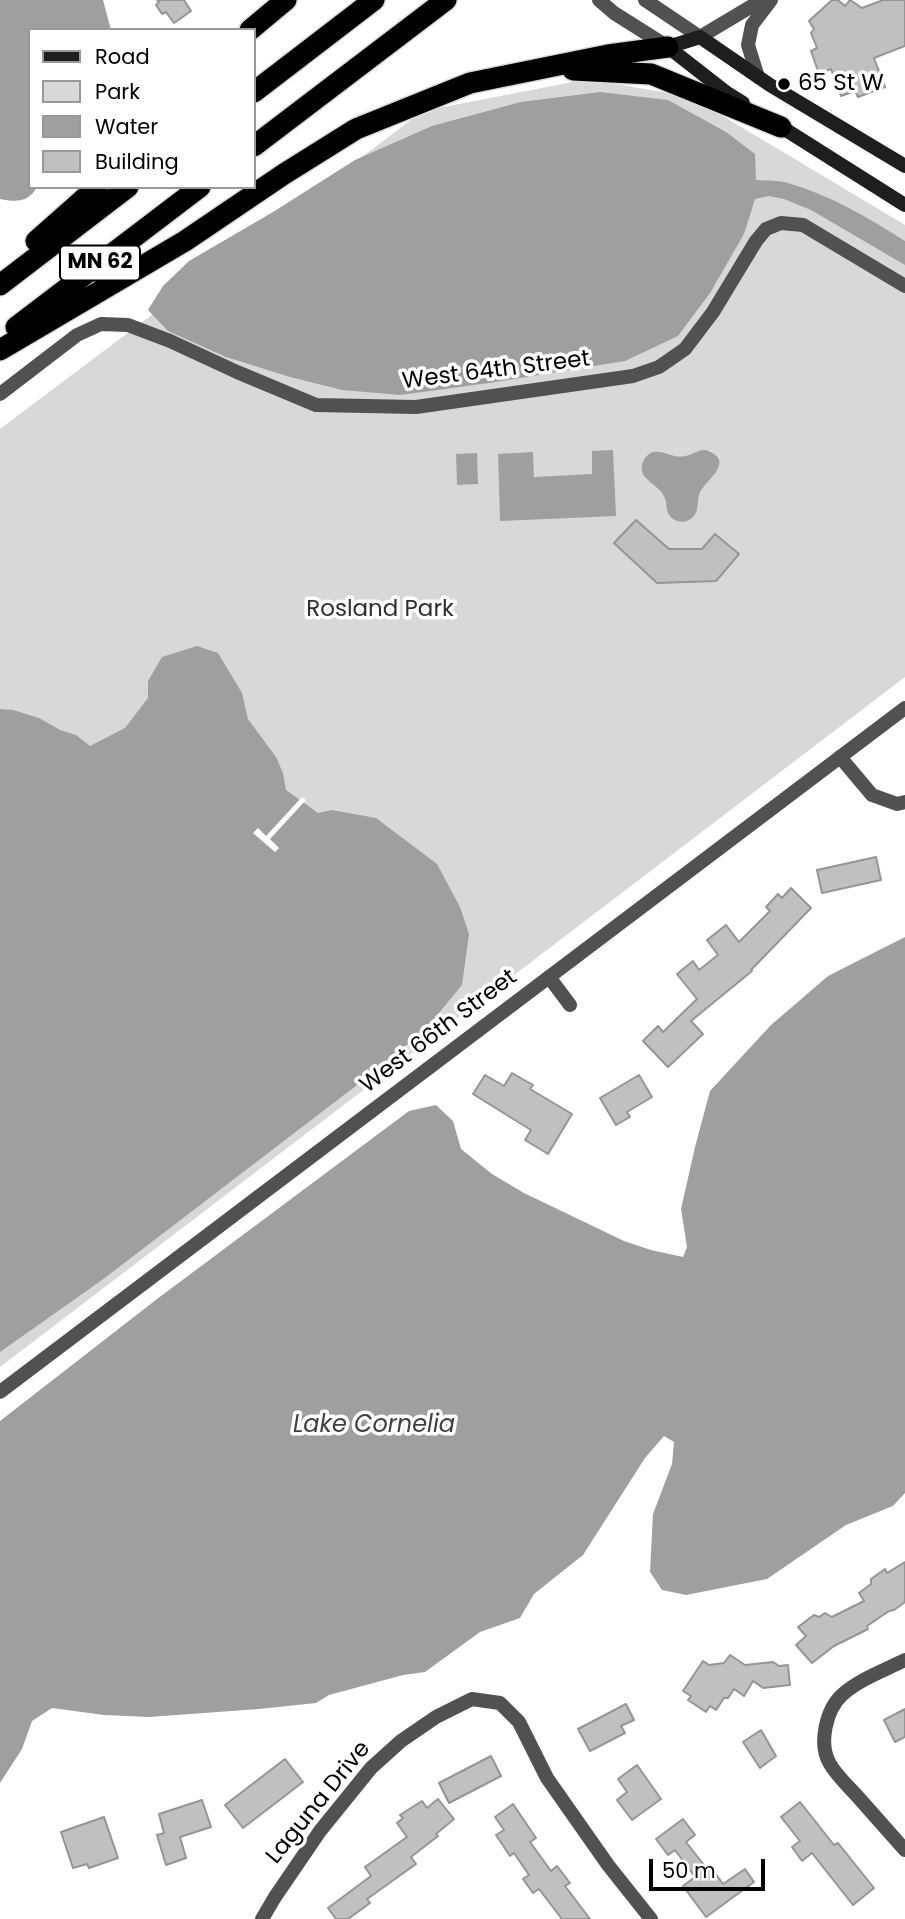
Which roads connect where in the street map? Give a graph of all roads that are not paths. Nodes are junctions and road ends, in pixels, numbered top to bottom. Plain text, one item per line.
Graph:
1 (286, 0) edge
2 (374, 0) edge
3 (446, 0) edge
4 (599, 0) edge
5 (645, 0) edge
6 (762, 0) edge
7 (771, 0) edge
8 (252, 28) edge
9 (700, 37) junction
10 (668, 47) junction
11 (540, 69) junction
12 (758, 77) junction
13 (256, 90) edge
14 (781, 127) junction
15 (256, 144) edge
16 (905, 166) edge
17 (95, 189) edge
18 (125, 189) edge
19 (197, 189) edge
20 (905, 205) edge
21 (0, 273) edge
22 (0, 285) edge
23 (905, 286) edge
24 (0, 339) edge
25 (0, 350) edge
26 (0, 394) edge
27 (905, 708) edge
28 (840, 757) junction
29 (905, 802) edge
30 (549, 977) junction
31 (570, 1005) dead end
32 (0, 1392) edge
33 (905, 1660) edge
34 (905, 1850) edge
35 (262, 1919) edge
36 (651, 1919) edge

1 - 8 highway
2 - 13 highway
3 - 15 highway
4 - 10 street
5 - 9 street
6 - 9 street
7 - 12 street
9 - 10 main road
9 - 12 main road
10 - 11 highway
10 - 14 main road
11 - 14 highway
11 - 25 highway
12 - 16 main road
14 - 20 main road
17 - 21 highway
18 - 22 highway, MN 62
19 - 24 highway, MN 62
23 - 26 street, West 64th Street
27 - 28 street, West 66th Street
28 - 29 street
28 - 30 street, West 66th Street
30 - 31 street
30 - 32 street, West 66th Street
33 - 34 street
35 - 36 street, Laguna Drive

